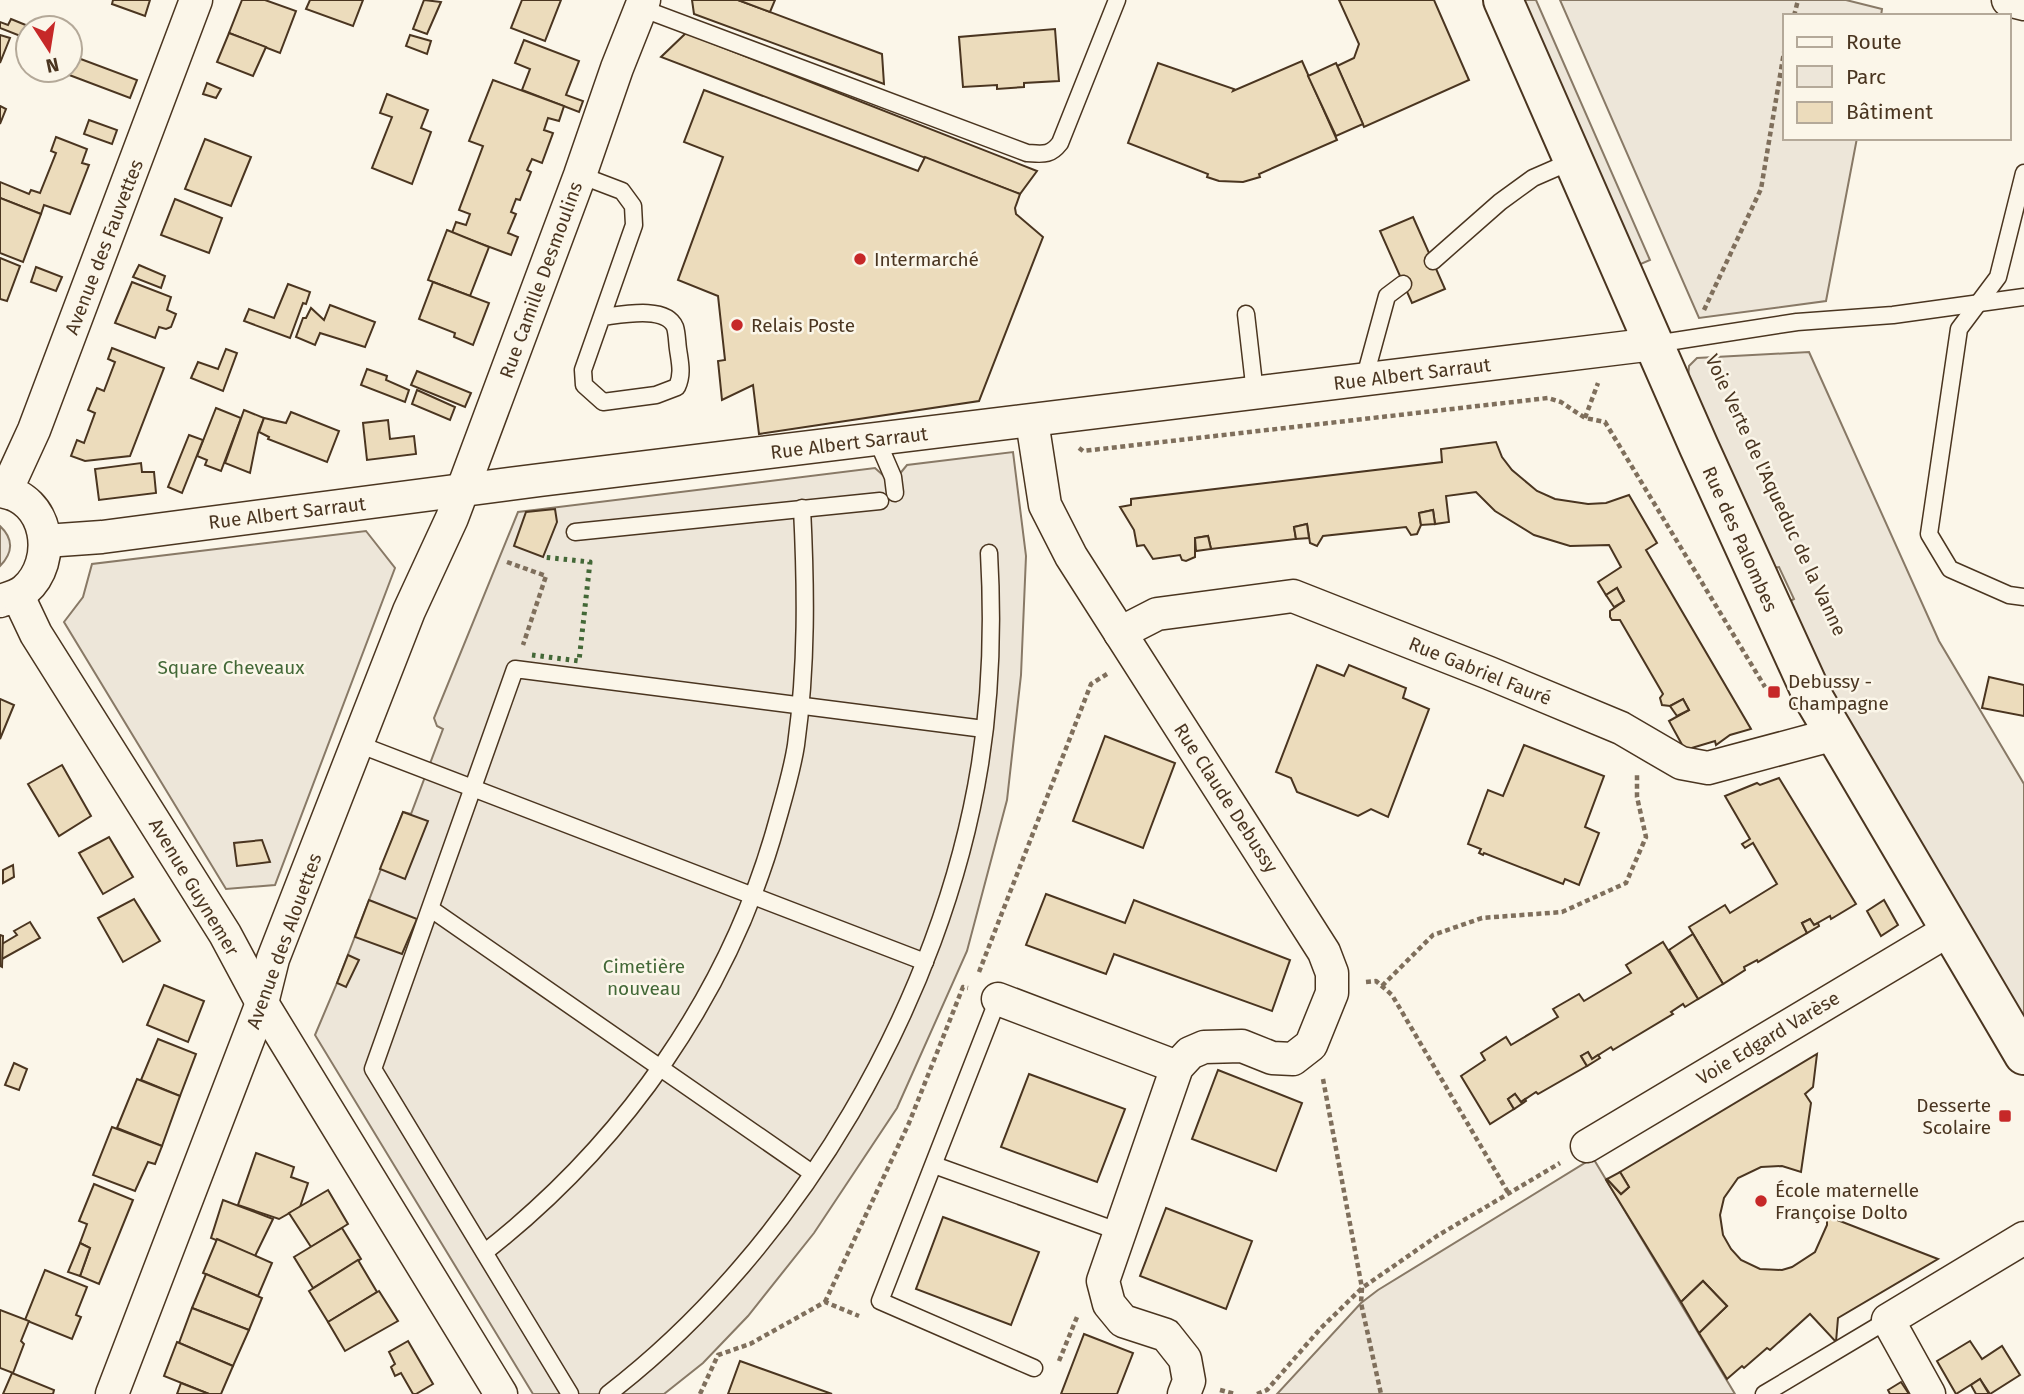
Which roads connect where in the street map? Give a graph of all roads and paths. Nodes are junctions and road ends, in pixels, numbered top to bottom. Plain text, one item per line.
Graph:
1 (196, 0) edge
2 (1117, 0) edge
3 (1503, 0) edge
4 (2008, 0) edge
5 (643, 4) edge
6 (2024, 4) edge
7 (1783, 58) edge
8 (1572, 161) junction
9 (2024, 173) edge
10 (580, 175) junction
11 (1433, 261) dead end
12 (1403, 284) dead end
13 (2024, 297) edge
14 (1977, 303) junction
15 (1246, 314) dead end
16 (602, 317) junction
17 (1691, 339) junction
18 (1654, 344) junction
19 (1364, 380) junction
20 (1255, 393) junction
21 (1034, 434) junction
22 (877, 440) junction
23 (3, 491) edge
24 (462, 491) junction
25 (895, 493) dead end
26 (880, 501) dead end
27 (802, 508) junction
28 (575, 531) dead end
29 (45, 541) junction
30 (989, 553) dead end
31 (507, 562) dead end
32 (2024, 597) edge
33 (9, 598) edge
34 (1128, 644) junction
35 (515, 670) junction
36 (1767, 691) dead end
37 (801, 704) junction
38 (984, 729) junction
39 (1835, 734) junction
40 (358, 744) junction
41 (1648, 744) junction
42 (473, 788) junction
43 (753, 896) junction
44 (431, 909) junction
45 (1949, 930) junction
46 (925, 962) junction
47 (1332, 982) junction
48 (1382, 986) junction
49 (985, 994) junction
50 (262, 1003) junction
51 (1311, 1045) junction
52 (2024, 1055) edge
53 (1177, 1067) junction
54 (662, 1068) junction
55 (1587, 1146) joint
56 (934, 1165) junction
57 (813, 1173) junction
58 (1509, 1194) junction
59 (1120, 1232) junction
60 (2024, 1238) edge
61 (485, 1252) junction
62 (1363, 1288) junction
63 (1107, 1295) junction
64 (825, 1302) junction
65 (862, 1318) dead end
66 (1888, 1320) junction
67 (1034, 1368) dead end
68 (1056, 1369) dead end
69 (112, 1394) edge
70 (501, 1394) edge
71 (570, 1394) edge
72 (608, 1394) edge
73 (700, 1394) edge
74 (1184, 1394) edge
75 (1257, 1394) edge
76 (1381, 1394) edge
77 (1764, 1394) edge
78 (1929, 1394) edge

1 - 23 street, Avenue des Fauvettes
2 - 5 lane
3 - 8 street, Rue des Palombes
4 - 6 street
5 - 10 street, Rue Camille Desmoulins
7 - 17 path
8 - 11 lane
8 - 18 street, Rue des Palombes
9 - 14 lane
10 - 16 lane
10 - 24 street, Rue Camille Desmoulins
12 - 19 lane
13 - 14 lane
14 - 17 lane
14 - 32 lane
15 - 20 lane
16 - 16 lane
17 - 18 lane
18 - 19 street, Rue Albert Sarraut
18 - 39 street, Rue des Palombes
19 - 20 street, Rue Albert Sarraut
20 - 21 street, Rue Albert Sarraut
21 - 22 street, Rue Albert Sarraut
21 - 34 street, Rue Claude Debussy
21 - 36 path
22 - 24 street, Rue Albert Sarraut
22 - 25 lane
23 - 29 street
24 - 29 street, Rue Albert Sarraut
24 - 40 street, Avenue des Alouettes
26 - 27 lane
27 - 28 lane
27 - 37 lane
29 - 33 street
30 - 38 lane
31 - 35 path
33 - 50 street, Avenue Guynemer
34 - 41 street, Rue Gabriel Fauré
34 - 47 street, Rue Claude Debussy
34 - 49 path
35 - 37 lane
35 - 42 lane
37 - 38 lane
37 - 43 lane
38 - 46 lane
39 - 41 street, Rue Gabriel Fauré
39 - 45 street, Rue des Palombes
40 - 42 lane
40 - 50 street, Avenue des Alouettes
41 - 48 path
42 - 43 lane
42 - 44 lane
43 - 46 lane
43 - 54 lane
44 - 54 lane
44 - 61 lane
45 - 52 street, Rue des Palombes
45 - 55 street, Voie Edgard Varèse
46 - 57 lane
47 - 48 path
47 - 51 street
48 - 58 path
49 - 53 street
49 - 56 lane
49 - 64 path
50 - 69 street, Avenue des Alouettes
50 - 70 street, Avenue Guynemer
51 - 53 street
51 - 62 path
53 - 59 street
54 - 57 lane
54 - 61 lane
55 - 58 path
56 - 59 lane
56 - 67 lane
57 - 72 lane
58 - 62 path
59 - 63 street
60 - 66 street
61 - 71 lane
62 - 75 path
62 - 76 path
63 - 68 path
63 - 74 street
64 - 65 path
64 - 73 path
66 - 77 lane
66 - 78 street

